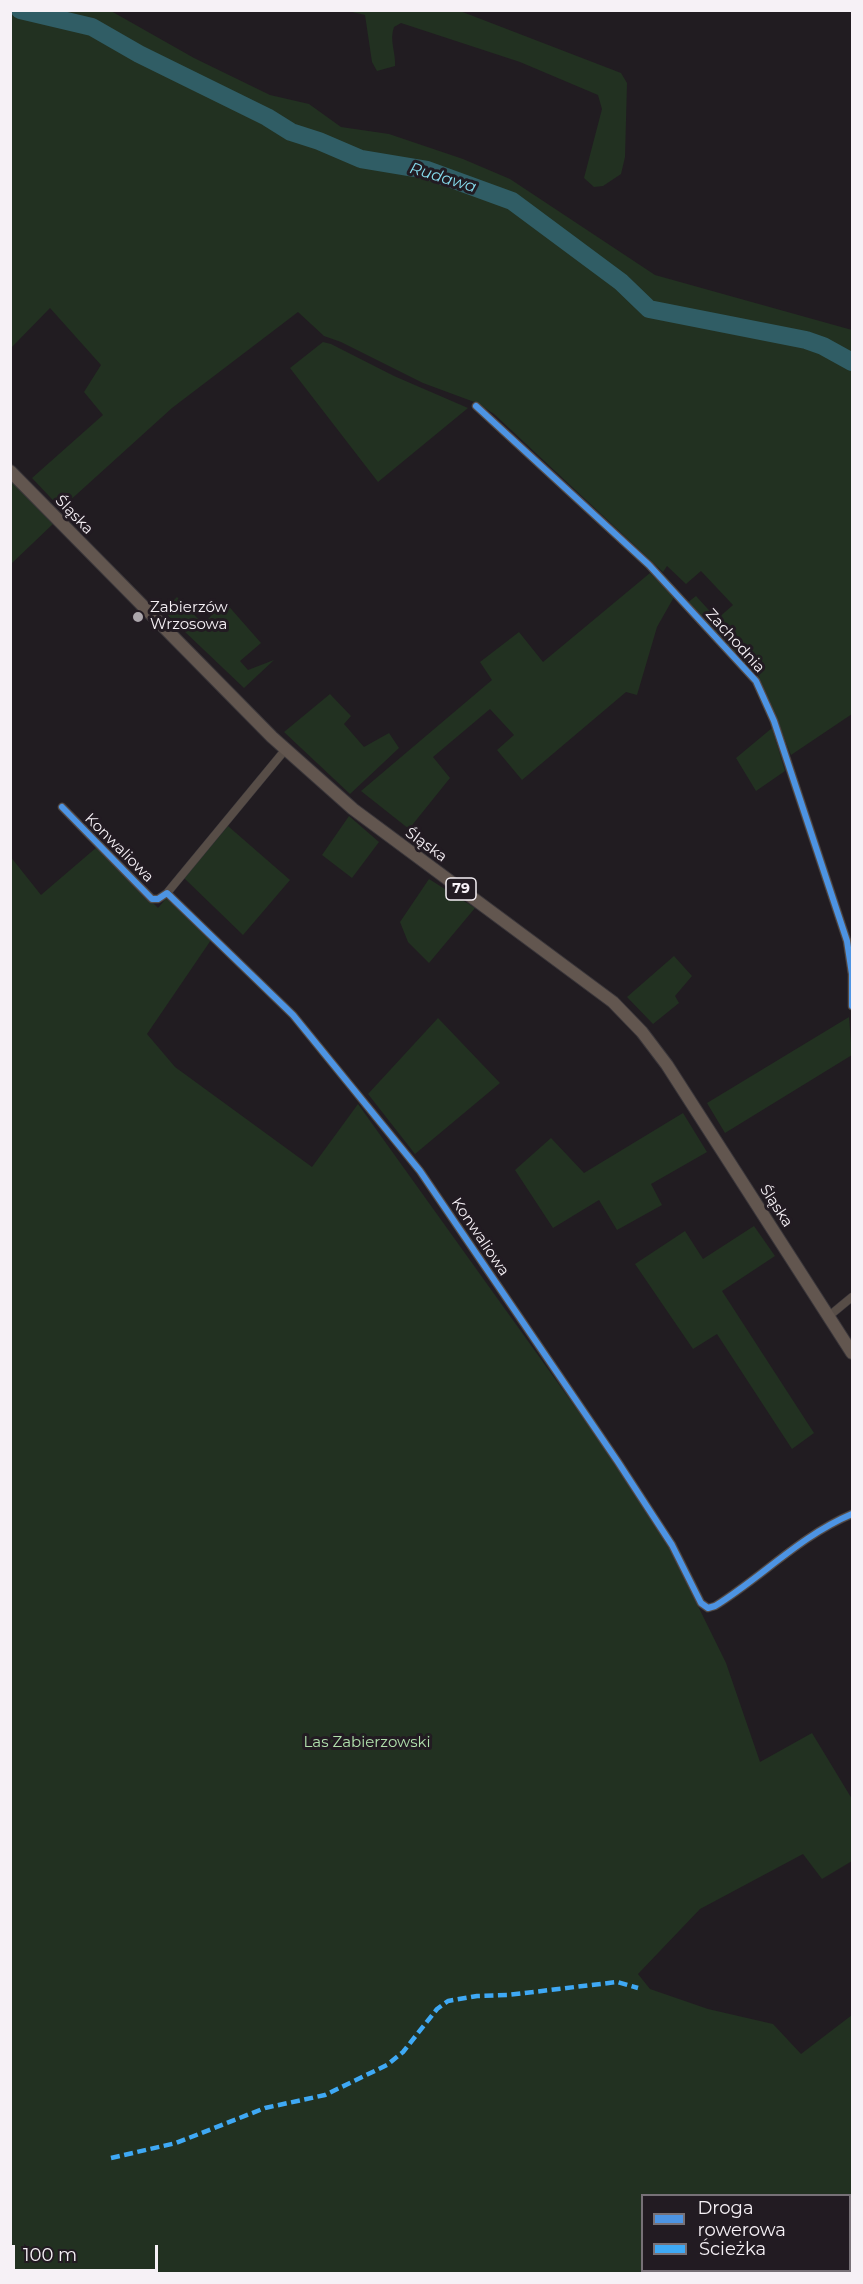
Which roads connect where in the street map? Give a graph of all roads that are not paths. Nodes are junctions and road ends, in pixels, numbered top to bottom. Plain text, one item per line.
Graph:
1 (476, 406) dead end
2 (10, 471) edge
3 (285, 750) junction
4 (62, 807) dead end
5 (167, 893) junction
6 (852, 1006) edge
7 (852, 1297) edge
8 (829, 1316) junction
9 (852, 1353) edge
10 (852, 1514) edge

1 - 6 street, Zachodnia
2 - 3 main road, Śląska / 79
3 - 5 street, Konwaliowa
3 - 8 main road, Śląska / 79
4 - 5 street, Konwaliowa
5 - 10 street, Konwaliowa
7 - 8 street
8 - 9 main road, Śląska / 79

